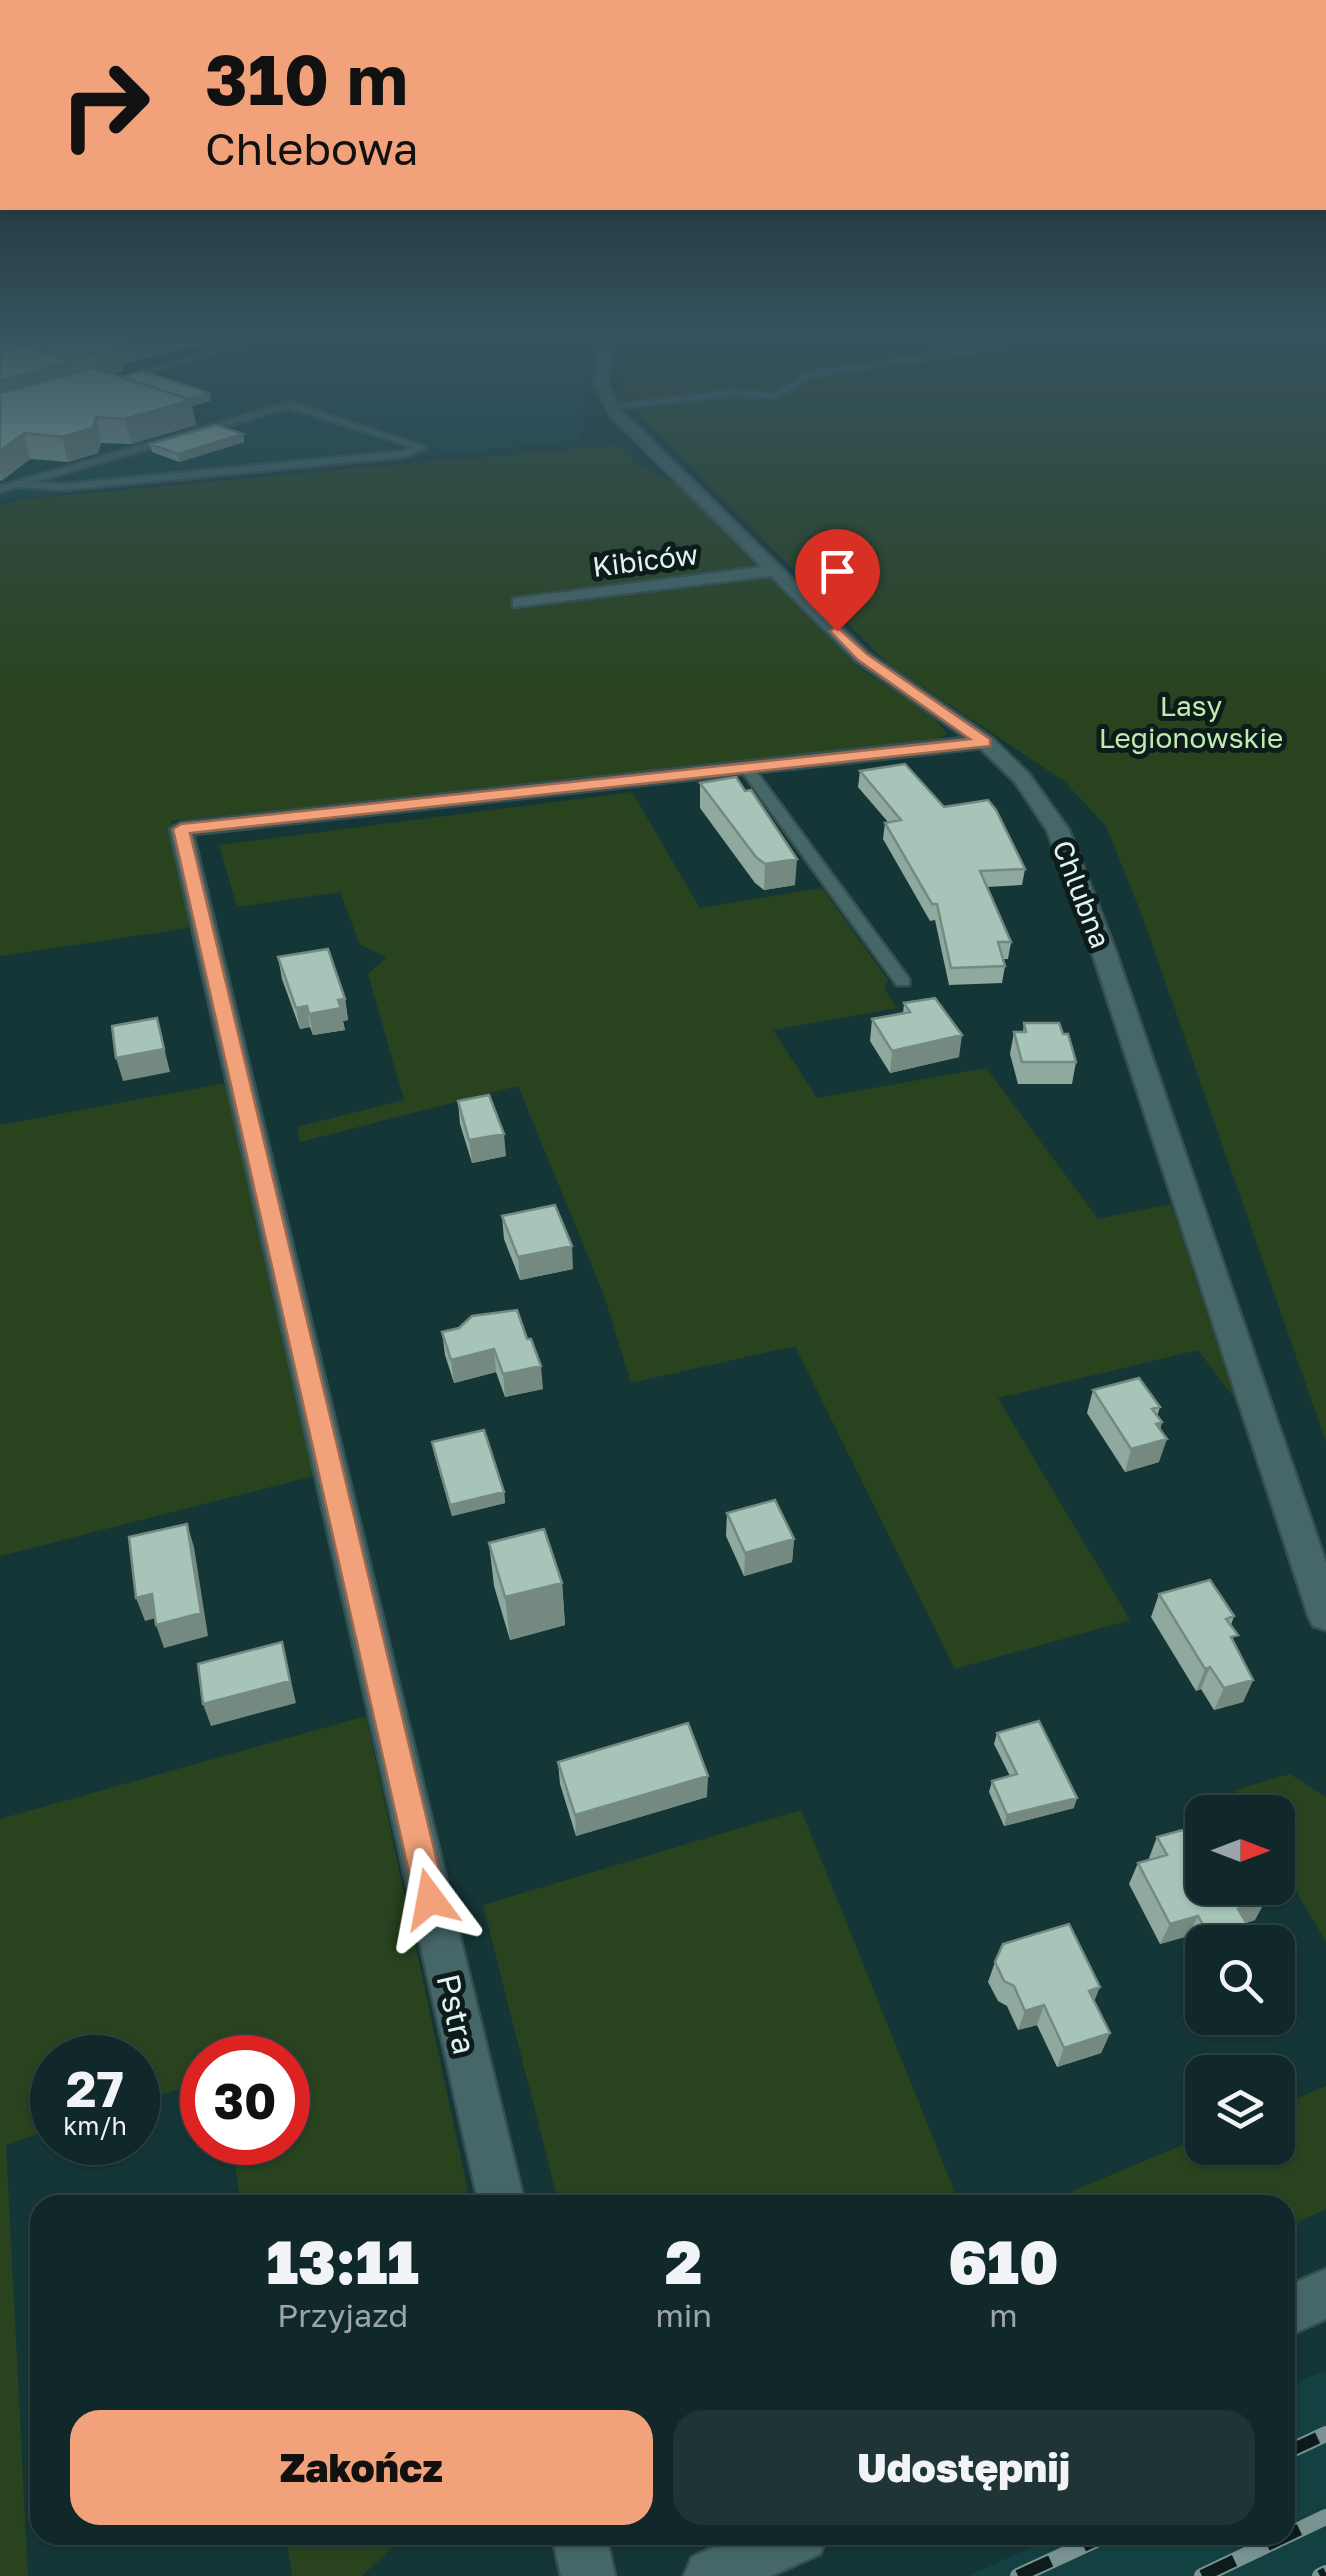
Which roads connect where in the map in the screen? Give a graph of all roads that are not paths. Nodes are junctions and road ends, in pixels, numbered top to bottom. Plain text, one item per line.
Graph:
1 (115, 455) edge
2 (392, 455) edge
3 (660, 455) edge
4 (17, 484) junction
5 (0, 490) edge
6 (778, 570) junction
7 (519, 603) dead end
8 (984, 742) junction
9 (748, 770) junction
10 (903, 982) dead end
11 (1326, 1616) edge
12 (500, 2195) edge
13 (1326, 2293) edge
14 (1295, 2308) edge
15 (581, 2545) edge
16 (778, 2545) edge
17 (588, 2576) edge
18 (711, 2576) edge

1 - 4 lane
2 - 4 lane
3 - 6 street, Chlubna
4 - 5 lane
6 - 7 street, Kibiców
6 - 8 street, Chlubna
8 - 9 street
8 - 11 street, Chlubna
9 - 10 lane
9 - 12 street, Pstra
13 - 14 street
15 - 17 street
16 - 18 street

